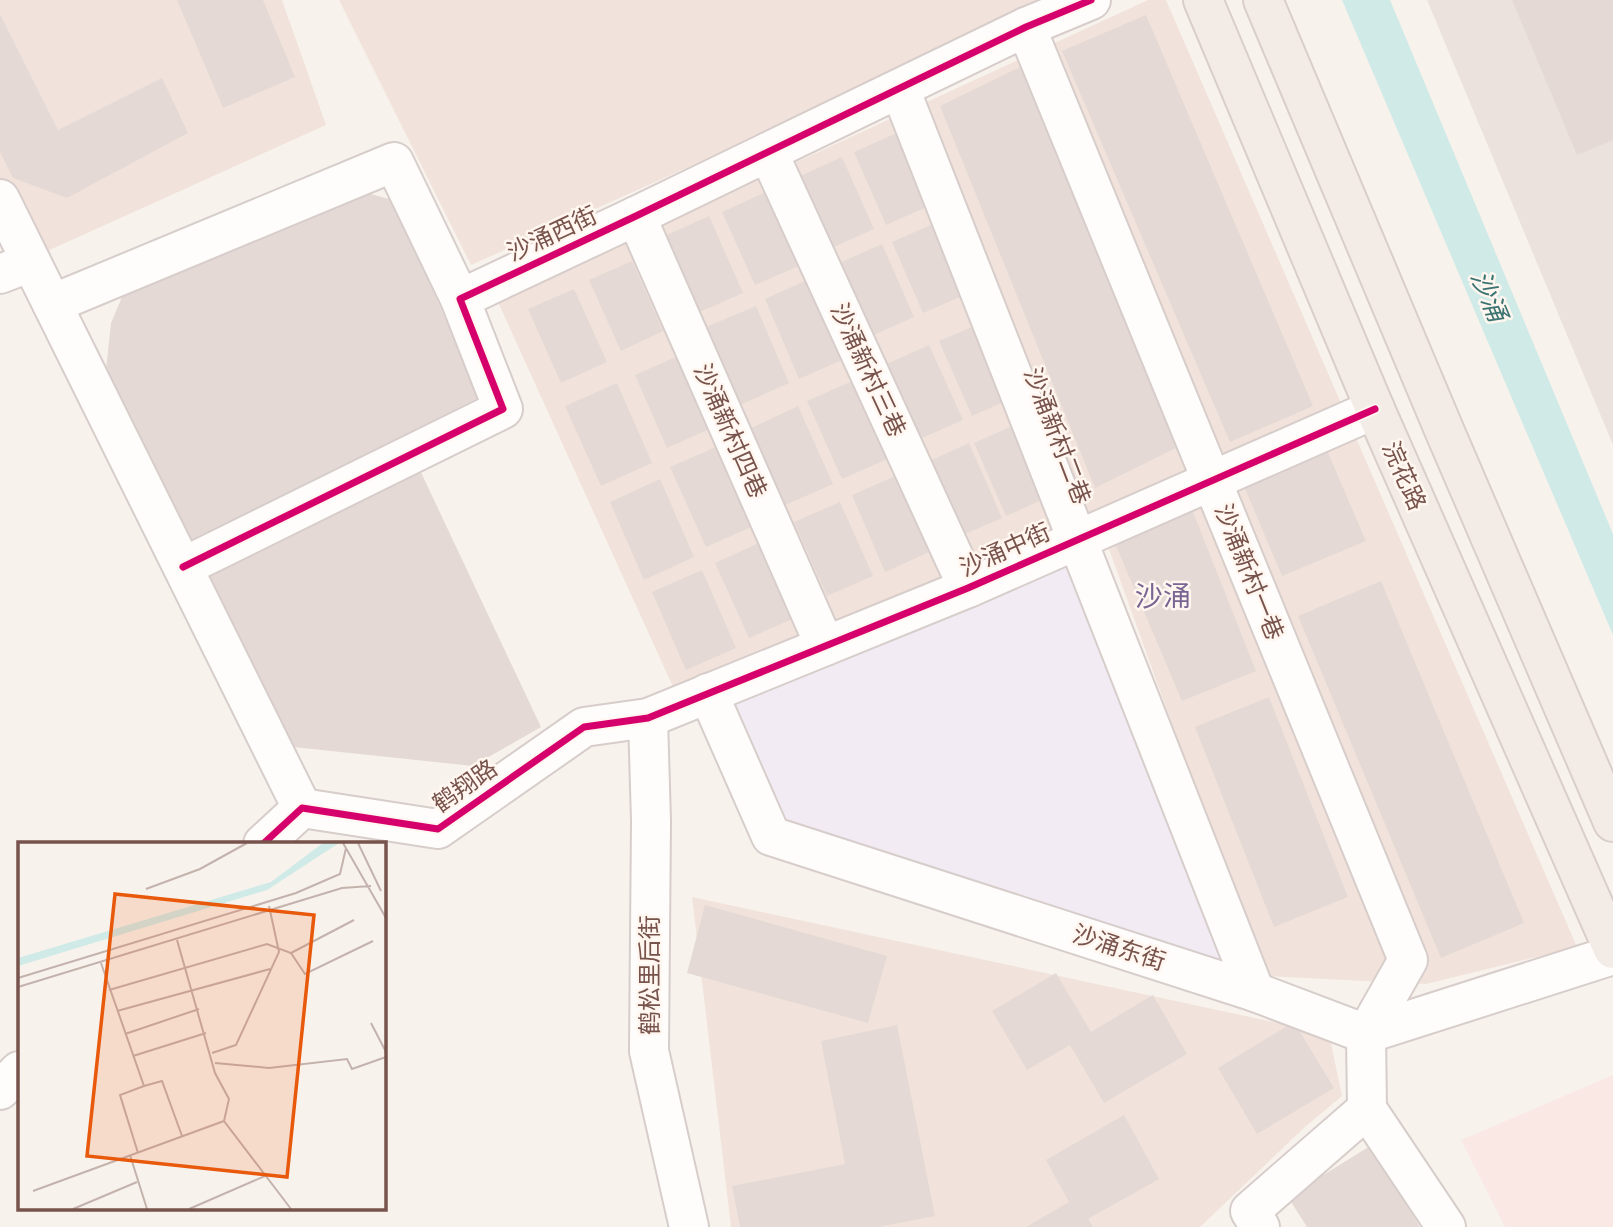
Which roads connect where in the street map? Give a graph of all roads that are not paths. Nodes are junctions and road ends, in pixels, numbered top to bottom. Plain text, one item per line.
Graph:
1 (1091, 0) edge
2 (1203, 0) edge
3 (1263, 0) edge
4 (1026, 27) junction
5 (900, 89) junction
6 (768, 152) junction
7 (0, 199) edge
8 (636, 216) junction
9 (16, 268) edge
10 (460, 299) junction
11 (52, 304) junction
12 (1375, 409) junction
13 (1212, 481) junction
14 (1077, 540) junction
15 (183, 567) junction
16 (968, 587) junction
17 (825, 646) junction
18 (708, 693) junction
19 (648, 718) junction
20 (302, 808) junction
21 (1613, 822) edge
22 (265, 842) edge
23 (1613, 949) edge
24 (1613, 955) edge
25 (1255, 992) junction
26 (1366, 1034) junction
27 (18, 1073) edge
28 (0, 1090) edge
29 (1367, 1109) junction
30 (689, 1227) edge
31 (1260, 1227) edge
32 (1446, 1227) edge

1 - 4 street, 沙涌西街
2 - 12 main road, 浣花路
3 - 21 main road
4 - 5 street, 沙涌西街
4 - 13 street, 沙涌新村一巷
5 - 6 street, 沙涌西街
5 - 14 street, 沙涌新村二巷
6 - 8 street, 沙涌西街
6 - 16 street, 沙涌新村三巷
7 - 9 street
8 - 10 street, 沙涌西街
8 - 17 street, 沙涌新村四巷
9 - 11 street
10 - 11 street
10 - 15 street
11 - 15 street
12 - 13 street, 沙涌中街
12 - 23 main road, 浣花路
13 - 14 street, 沙涌中街
13 - 26 street, 沙涌新村一巷
14 - 16 street, 沙涌中街
14 - 25 street, 沙涌新村二巷
15 - 20 street
16 - 17 street, 沙涌中街
17 - 18 street, 沙涌中街
18 - 19 street, 沙涌中街
18 - 25 street, 沙涌东街
19 - 20 street, 鹤翔路
19 - 30 street, 鹤松里后街
20 - 22 street
24 - 26 street
25 - 26 street, 沙涌东街
26 - 29 street
27 - 28 street
29 - 31 street
29 - 32 street

